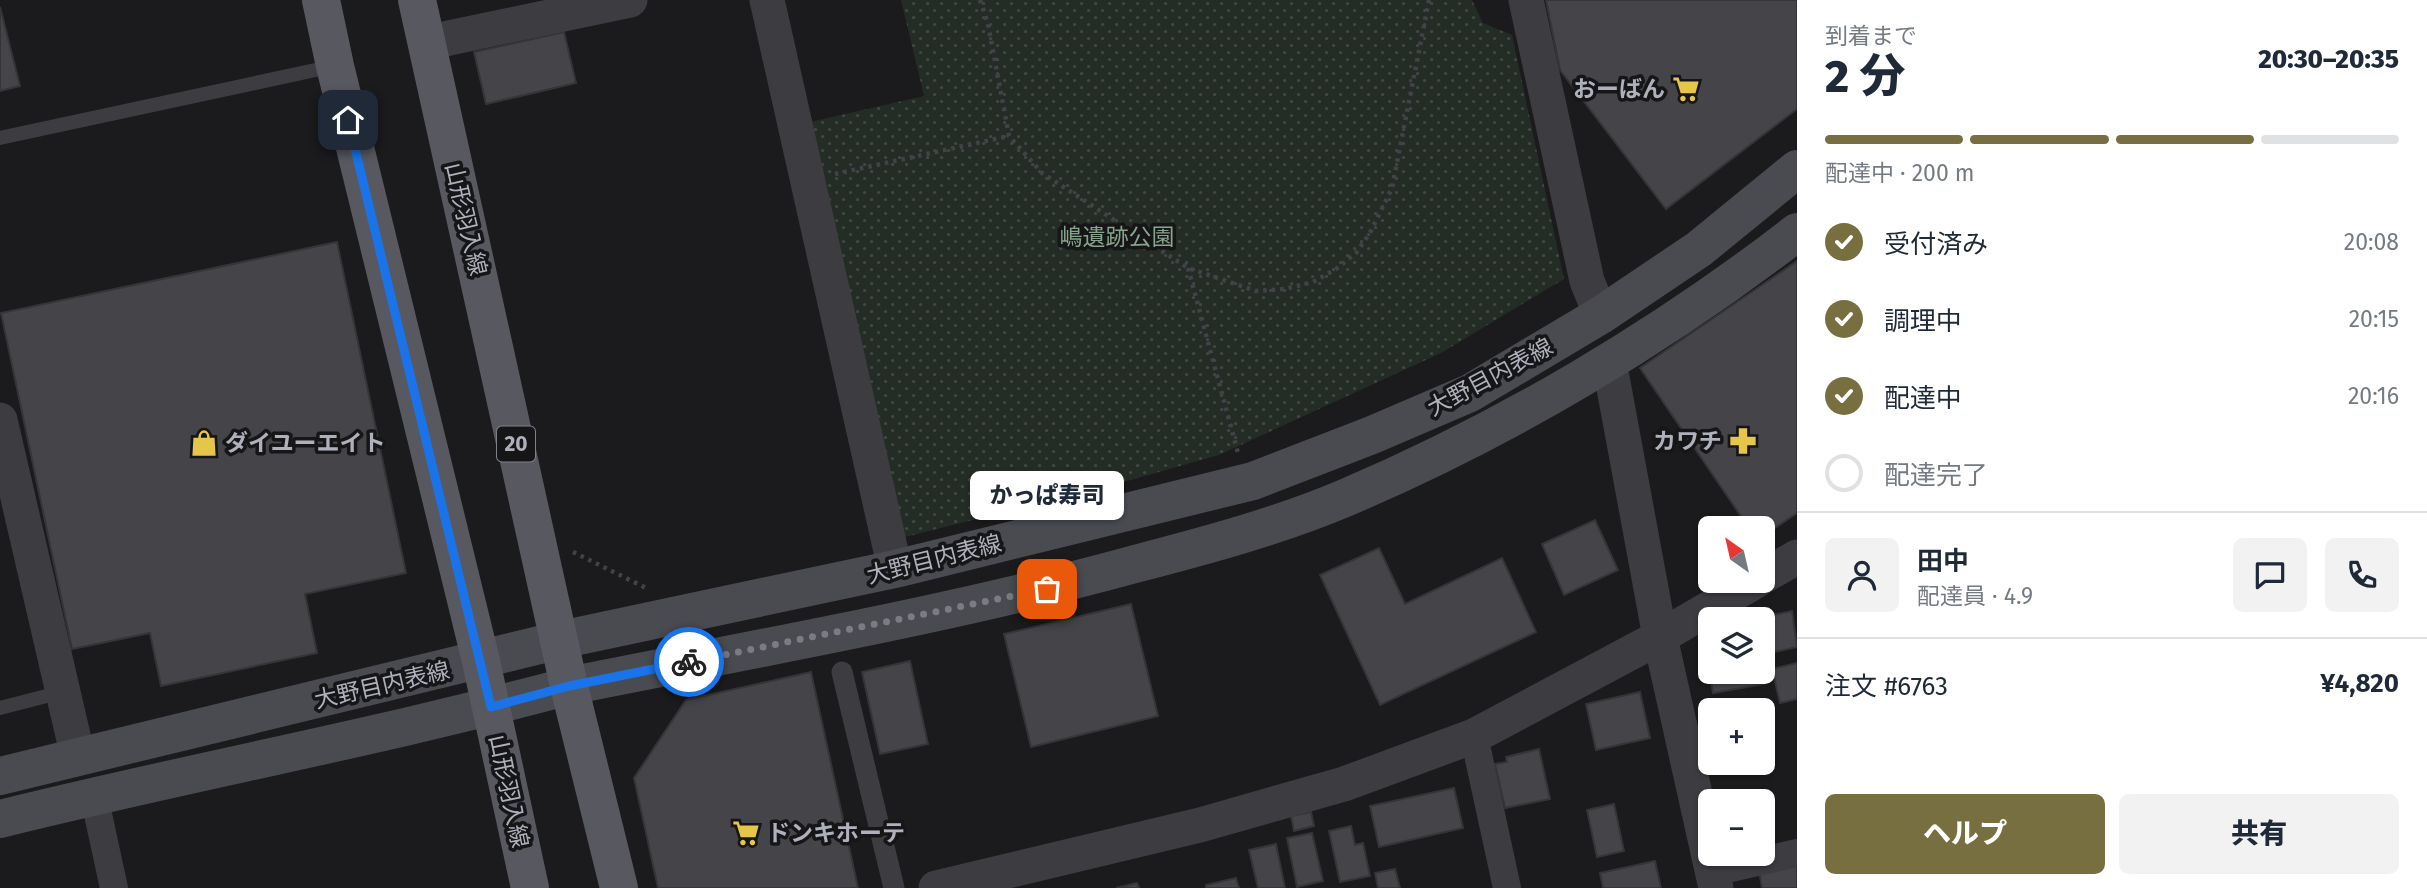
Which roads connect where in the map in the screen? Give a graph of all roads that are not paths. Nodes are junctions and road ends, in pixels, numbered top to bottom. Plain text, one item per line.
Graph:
1 (321, 0) edge
2 (417, 0) edge
3 (630, 0) edge
4 (767, 0) edge
5 (1526, 0) edge
6 (427, 44) junction
7 (335, 66) junction
8 (0, 138) edge
9 (1797, 169) edge
10 (1797, 232) edge
11 (1601, 315) junction
12 (1609, 361) junction
13 (0, 420) edge
14 (1797, 557) edge
15 (895, 569) junction
16 (1775, 570) edge
17 (1735, 593) edge
18 (1660, 637) junction
19 (560, 640) junction
20 (481, 661) junction
21 (842, 672) dead end
22 (569, 686) junction
23 (62, 692) junction
24 (491, 707) junction
25 (0, 708) edge
26 (1474, 736) junction
27 (78, 757) junction
28 (0, 776) edge
29 (94, 796) junction
30 (0, 819) edge
31 (1797, 853) edge
32 (1714, 880) edge
33 (114, 888) edge
34 (530, 888) edge
35 (619, 888) edge
36 (894, 888) edge
37 (936, 888) edge
38 (1507, 888) edge

1 - 7 main road, 山形羽入線
2 - 6 main road, 山形羽入線 / 20
3 - 6 street
4 - 15 street
5 - 11 street
6 - 19 main road, 山形羽入線 / 20
7 - 8 lane
7 - 20 main road, 山形羽入線
9 - 11 main road, 大野目内表線
10 - 12 main road, 大野目内表線
11 - 15 main road, 大野目内表線
12 - 18 street
12 - 22 main road, 大野目内表線
13 - 23 street
14 - 16 street
15 - 19 main road, 大野目内表線
17 - 18 street
18 - 26 street
18 - 32 street
19 - 20 main road, 大野目内表線
19 - 22 main road, 山形羽入線 / 20
20 - 24 main road, 山形羽入線
20 - 27 main road, 大野目内表線
21 - 36 street
22 - 24 main road, 大野目内表線
22 - 35 main road, 山形羽入線 / 20
23 - 25 lane
23 - 27 street
24 - 29 main road, 大野目内表線
24 - 34 main road, 山形羽入線
26 - 37 street
26 - 38 street
27 - 28 main road, 大野目内表線
29 - 30 main road, 大野目内表線
29 - 33 street
31 - 32 street

